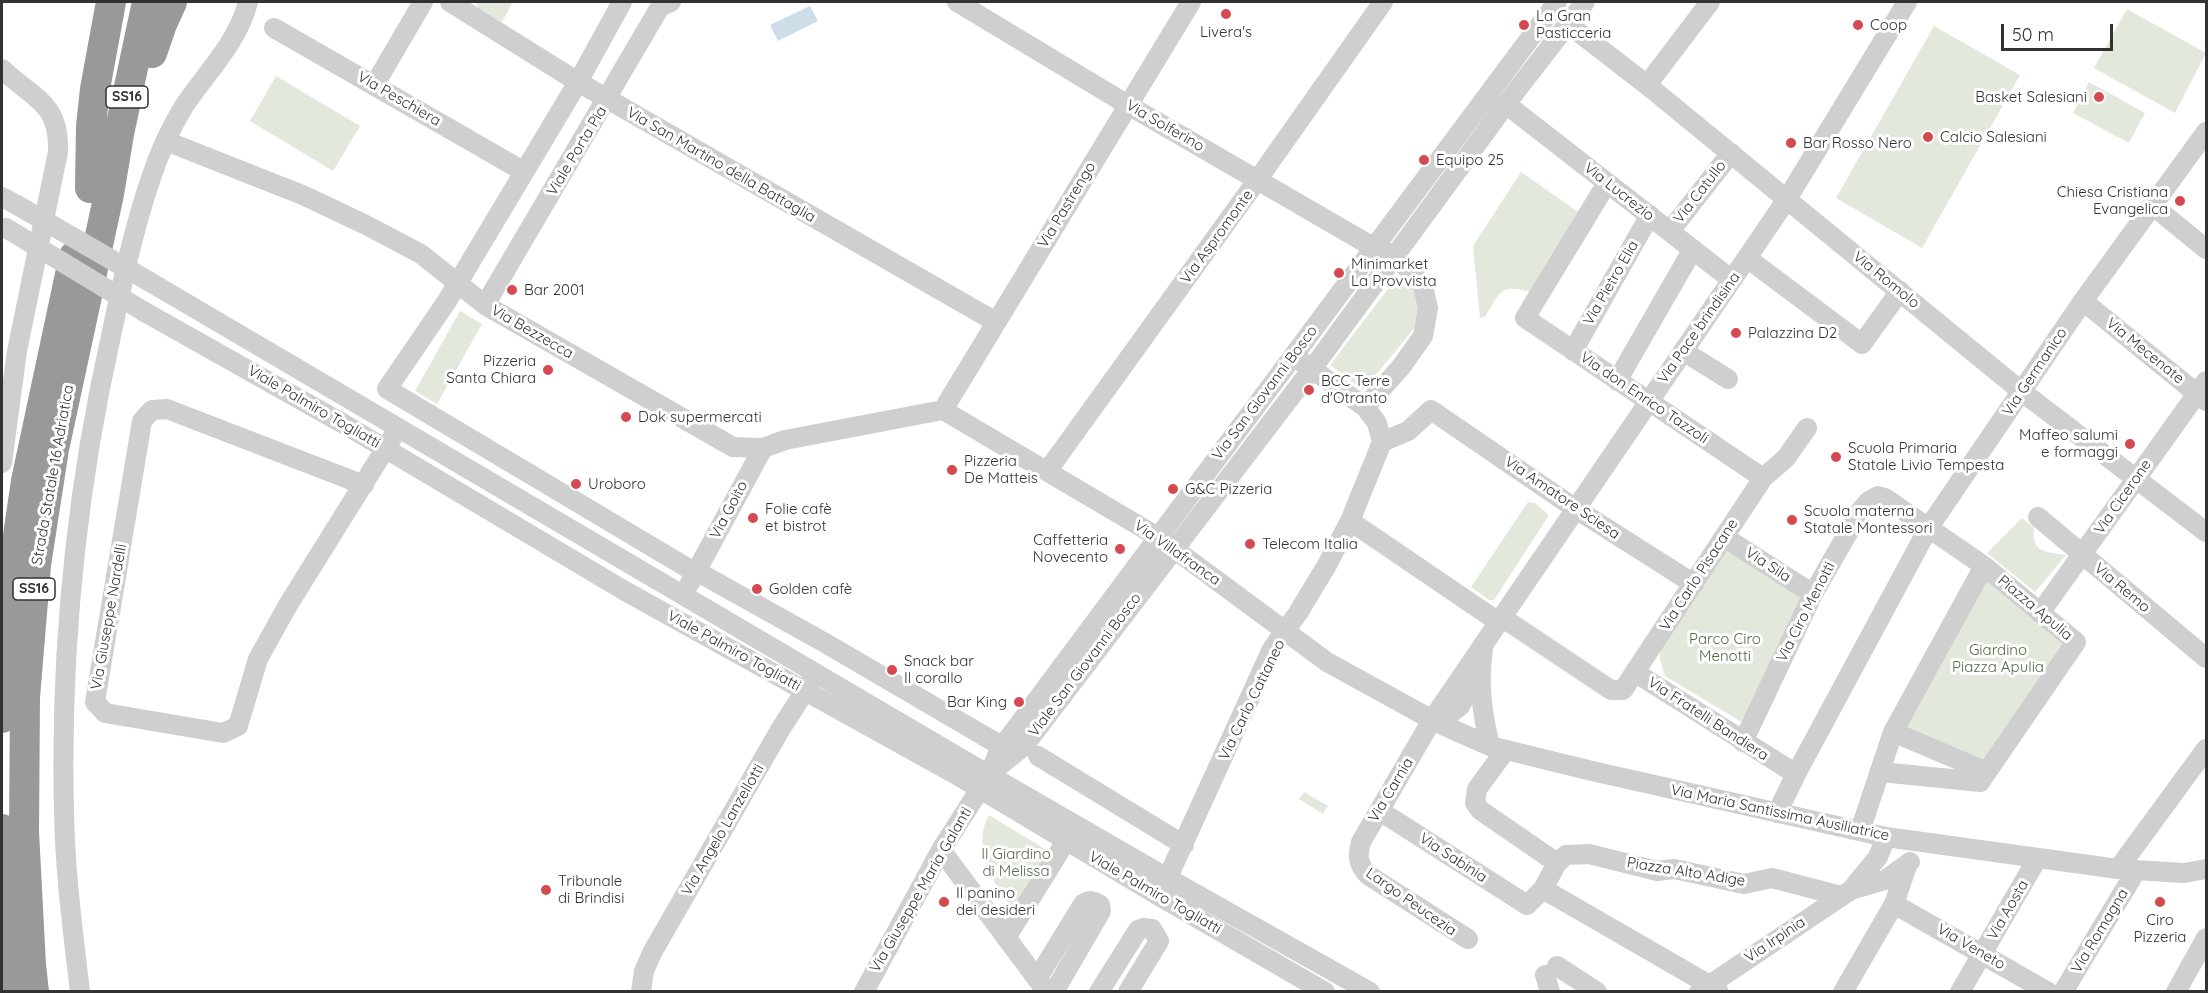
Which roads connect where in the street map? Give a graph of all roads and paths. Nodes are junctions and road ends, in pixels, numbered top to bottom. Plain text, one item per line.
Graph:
1 (109, 2) edge
2 (131, 2) edge
3 (147, 2) edge
4 (172, 2) edge
5 (248, 2) edge
6 (423, 2) edge
7 (450, 2) edge
8 (622, 2) edge
9 (671, 2) edge
10 (957, 2) edge
11 (1191, 2) edge
12 (1383, 2) edge
13 (1557, 2) edge
14 (1585, 2) edge
15 (1709, 2) edge
16 (1907, 2) edge
17 (983, 8) edge
18 (1568, 24) junction
19 (274, 28) dead end
20 (2, 69) edge
21 (578, 82) junction
22 (10, 84) edge
23 (375, 84) junction
24 (1647, 86) junction
25 (608, 99) junction
26 (1506, 104) junction
27 (1128, 105) junction
28 (2206, 132) edge
29 (166, 141) junction
30 (1731, 153) junction
31 (523, 171) junction
32 (1258, 179) junction
33 (1607, 183) junction
34 (99, 191) junction
35 (1787, 199) junction
36 (9, 201) edge
37 (2152, 205) junction
38 (1650, 215) junction
39 (4, 227) edge
40 (1670, 231) junction
41 (1373, 247) junction
42 (1693, 249) junction
43 (2206, 249) edge
44 (1396, 256) junction
45 (1747, 258) junction
46 (1732, 280) junction
47 (457, 283) junction
48 (1900, 291) junction
49 (2083, 301) junction
50 (485, 305) junction
51 (996, 322) junction
52 (1572, 351) junction
53 (1683, 351) junction
54 (1292, 356) junction
55 (1312, 369) junction
56 (1728, 379) dead end
57 (1617, 381) junction
58 (2021, 391) junction
59 (2203, 392) edge
60 (1648, 402) junction
61 (1365, 407) junction
62 (943, 410) junction
63 (1807, 428) dead end
64 (398, 429) junction
65 (1382, 442) junction
66 (386, 448) junction
67 (763, 448) junction
68 (2, 463) edge
69 (1048, 470) junction
70 (1763, 478) junction
71 (2136, 479) junction
72 (364, 485) junction
73 (1885, 498) joint
74 (1576, 508) junction
75 (2038, 517) dead end
76 (1350, 521) junction
77 (1929, 528) junction
78 (2206, 532) edge
79 (1158, 537) junction
80 (1724, 537) junction
81 (1174, 548) junction
82 (2082, 555) junction
83 (1984, 566) junction
84 (696, 572) junction
85 (1694, 584) junction
86 (1813, 594) junction
87 (684, 596) junction
88 (2040, 613) junction
89 (786, 621) junction
90 (1502, 621) junction
91 (1285, 632) junction
92 (770, 646) junction
93 (1483, 649) junction
94 (2206, 658) edge
95 (816, 673) junction
96 (1480, 673) junction
97 (1636, 673) junction
98 (885, 678) junction
99 (805, 690) junction
100 (869, 704) junction
101 (2, 718) edge
102 (1435, 722) junction
103 (1893, 732) junction
104 (1743, 742) junction
105 (1003, 747) junction
106 (1498, 749) junction
107 (2206, 749) edge
108 (1038, 756) dead end
109 (1881, 772) junction
110 (1987, 772) junction
111 (1796, 774) junction
112 (984, 782) junction
113 (1380, 811) junction
114 (1777, 813) junction
115 (2, 829) edge
116 (1860, 831) junction
117 (1886, 837) junction
118 (1066, 841) junction
119 (1927, 843) junction
120 (1184, 845) junction
121 (941, 850) junction
122 (1561, 859) junction
123 (2037, 859) junction
124 (1359, 861) joint
125 (1907, 866) junction
126 (2206, 869) edge
127 (2127, 870) junction
128 (1169, 879) junction
129 (1543, 889) junction
130 (1846, 893) junction
131 (1159, 897) junction
132 (1894, 904) junction
133 (1006, 938) junction
134 (2206, 938) edge
135 (1468, 939) dead end
136 (1982, 953) junction
137 (1551, 978) edge
138 (1041, 985) edge
139 (1709, 989) edge
140 (10, 992) edge
141 (34, 992) edge
142 (80, 992) edge
143 (640, 992) edge
144 (864, 992) edge
145 (1054, 992) edge
146 (1100, 992) edge
147 (1128, 992) edge
148 (1325, 992) edge
149 (1370, 992) edge
150 (1597, 992) edge
151 (1843, 992) edge
152 (1960, 992) edge
153 (2048, 992) edge
154 (2063, 992) edge
155 (2176, 992) edge

1 - 34 highway
2 - 34 highway, Strada Statale 16 Adriatica / SS16
3 - 34 highway, Strada Statale 16 Adriatica / SS16
4 - 34 highway
5 - 29 street
6 - 23 street
7 - 21 street, Via San Martino della Battaglia
8 - 21 street
9 - 25 street, Viale Porta Pia
10 - 17 street, Via Solferino
11 - 27 street, Via Pastrengo
12 - 32 street, Via Aspromonte
13 - 41 street, Via San Giovanni Bosco
14 - 18 street, Via San Giovanni Bosco
15 - 24 street
16 - 35 street, Via Pace brindisina
17 - 27 street, Via Solferino
18 - 24 street, Via Romolo
18 - 26 street, Via San Giovanni Bosco
19 - 23 street, Via Peschiera
20 - 22 street
21 - 25 street, Via San Martino della Battaglia
21 - 31 street
22 - 68 street
23 - 31 street, Via Peschiera
24 - 30 street, Via Romolo
25 - 50 street, Viale Porta Pia
25 - 51 street, Via San Martino della Battaglia
26 - 33 street, Via Lucrezio
26 - 44 street, Via San Giovanni Bosco
27 - 32 street, Via Solferino
27 - 51 street, Via Pastrengo
28 - 37 street, Via Germanico
29 - 47 street, Via Bezzecca
29 - 142 street
30 - 35 street, Via Romolo
30 - 40 street, Via Catullo
31 - 47 street
32 - 41 street, Via Solferino
32 - 69 street, Via Aspromonte
33 - 38 street, Via Lucrezio
33 - 52 street, Via don Enrico Tazzoli
34 - 101 highway, Strada Statale 16 Adriatica / SS16
34 - 141 highway, Strada Statale 16 Adriatica / SS16
35 - 45 street, Via Pace brindisina
35 - 48 street, Via Romolo
36 - 64 street, Viale Palmiro Togliatti, bridge
37 - 43 street
37 - 49 street, Via Germanico
38 - 40 street, Via Lucrezio
38 - 52 street, Via Pietro Elia
39 - 66 street, Viale Palmiro Togliatti, bridge
40 - 42 street, Via Lucrezio
41 - 44 street
41 - 54 street, Via San Giovanni Bosco
42 - 46 street, Via Lucrezio
42 - 57 street
44 - 55 street, Via San Giovanni Bosco
44 - 61 street
45 - 46 street, Via Pace brindisina
45 - 48 street
46 - 53 street, Via Pace brindisina
47 - 50 street, Via Bezzecca
47 - 84 street
48 - 58 street, Via Romolo
49 - 58 street, Via Germanico
49 - 59 street, Via Mecenate
50 - 67 street, Via Bezzecca
51 - 62 street, Via Pastrengo
52 - 57 street, Via don Enrico Tazzoli
53 - 56 street
53 - 60 street, Via Pace brindisina
54 - 55 street
54 - 79 street, Via San Giovanni Bosco
55 - 61 street
55 - 81 street, Via San Giovanni Bosco
57 - 60 street, Via don Enrico Tazzoli
58 - 71 street, Via Romolo
58 - 77 street, Via Germanico
59 - 71 street, Via Cicerone
60 - 70 street, Via don Enrico Tazzoli
60 - 74 street, Via Pace brindisina
61 - 65 street
62 - 67 street, Via Bezzecca
62 - 69 street, Via Villafranca
63 - 70 street, Via Carlo Pisacane
64 - 66 street, Via Giuseppe Nardelli
64 - 87 street, Viale Palmiro Togliatti
65 - 74 street, Via Amatore Sciesa
65 - 76 street, Via Carlo Cattaneo
66 - 72 street, Via Giuseppe Nardelli
66 - 99 street, Viale Palmiro Togliatti
67 - 84 street, Via Goito
69 - 79 street, Via Villafranca
70 - 80 street, Via Carlo Pisacane
71 - 78 street, Via Romolo
71 - 82 street, Via Cicerone
72 - 72 street, Via Giuseppe Nardelli
73 - 77 street, Piazza Apulia
73 - 86 street, Via Ciro Menotti
74 - 85 street, Via Amatore Sciesa
74 - 90 street, Via Pace brindisina
75 - 82 street, Via Remo
76 - 90 street
76 - 91 street, Via Carlo Cattaneo
77 - 83 street, Piazza Apulia
77 - 111 street, Via Germanico
79 - 81 street, Via Villafranca
79 - 105 street, Via San Giovanni Bosco
80 - 85 street, Via Carlo Pisacane
80 - 86 street, Via Sila
81 - 91 street, Via Villafranca
81 - 112 street, Viale San Giovanni Bosco
82 - 88 street, Via Cicerone
82 - 94 street, Via Remo
83 - 88 street, Piazza Apulia
83 - 103 street, Piazza Apulia
84 - 87 street, Viale Palmiro Togliatti
84 - 89 street
85 - 97 street, Via Carlo Pisacane
86 - 104 street, Via Ciro Menotti
87 - 92 street, Viale Palmiro Togliatti
88 - 110 street, Piazza Apulia
89 - 92 street
89 - 98 street
90 - 93 street, Via Pace brindisina
90 - 97 street, Via Fratelli Bandiera
91 - 102 street, Via Villafranca
91 - 120 street, Via Carlo Cattaneo
92 - 95 street, Viale Palmiro Togliatti
93 - 96 street, Via Pace brindisina
93 - 102 street, Via Pace brindisina
95 - 99 street, Via Angelo Lanzellotti
95 - 100 street, Viale Palmiro Togliatti
96 - 102 street, Via Pace brindisina
96 - 106 street, Via Pace brindisina
97 - 104 street, Via Fratelli Bandiera
98 - 100 street
98 - 105 street
99 - 112 street, Viale Palmiro Togliatti
99 - 143 street, Via Angelo Lanzellotti
100 - 112 street, Viale Palmiro Togliatti
102 - 106 street, Via Maria Santissima Ausiliatrice
102 - 113 street, Via Carnia
103 - 109 street, Piazza Apulia
103 - 110 street
104 - 111 street, Via Fratelli Bandiera
105 - 112 street, Via San Giovanni Bosco
106 - 114 street, Via Maria Santissima Ausiliatrice
106 - 122 street
107 - 127 street, Via Romagna
108 - 120 street
109 - 110 street
109 - 116 street, Piazza Apulia
111 - 114 street, Via Germanico
112 - 118 street, Viale Palmiro Togliatti
112 - 121 street, Via Giuseppe Maria Galanti
112 - 128 street, Viale Palmiro Togliatti
113 - 124 street, Via Carnia
113 - 129 street, Via Sabinia
114 - 116 street, Via Maria Santissima Ausiliatrice
115 - 140 highway
116 - 117 street, Via Maria Santissima Ausiliatrice
117 - 119 street, Via Maria Santissima Ausiliatrice
117 - 130 street
118 - 131 street, Viale Palmiro Togliatti
118 - 133 street
119 - 123 street, Via Maria Santissima Ausiliatrice
119 - 125 street
120 - 128 street, Via Carlo Cattaneo
121 - 133 street
121 - 144 street, Via Giuseppe Maria Galanti
122 - 129 street
122 - 130 street, Piazza Alto Adige
123 - 127 street, Via Maria Santissima Ausiliatrice
123 - 136 street, Via Aosta
124 - 135 street, Largo Peucezia
125 - 130 street
125 - 132 street
126 - 127 street, Via Maria Santissima Ausiliatrice
127 - 154 street, Via Romagna
128 - 131 street, Via Carlo Cattaneo
128 - 149 street, Viale Palmiro Togliatti
129 - 139 street
130 - 139 street, Via Irpinia
131 - 148 street, Viale Palmiro Togliatti
132 - 136 street, Via Veneto
132 - 151 street
133 - 138 street
134 - 155 street
136 - 152 street, Via Aosta
136 - 153 street, Via Veneto
137 - 150 street
138 - 145 street
146 - 147 street

